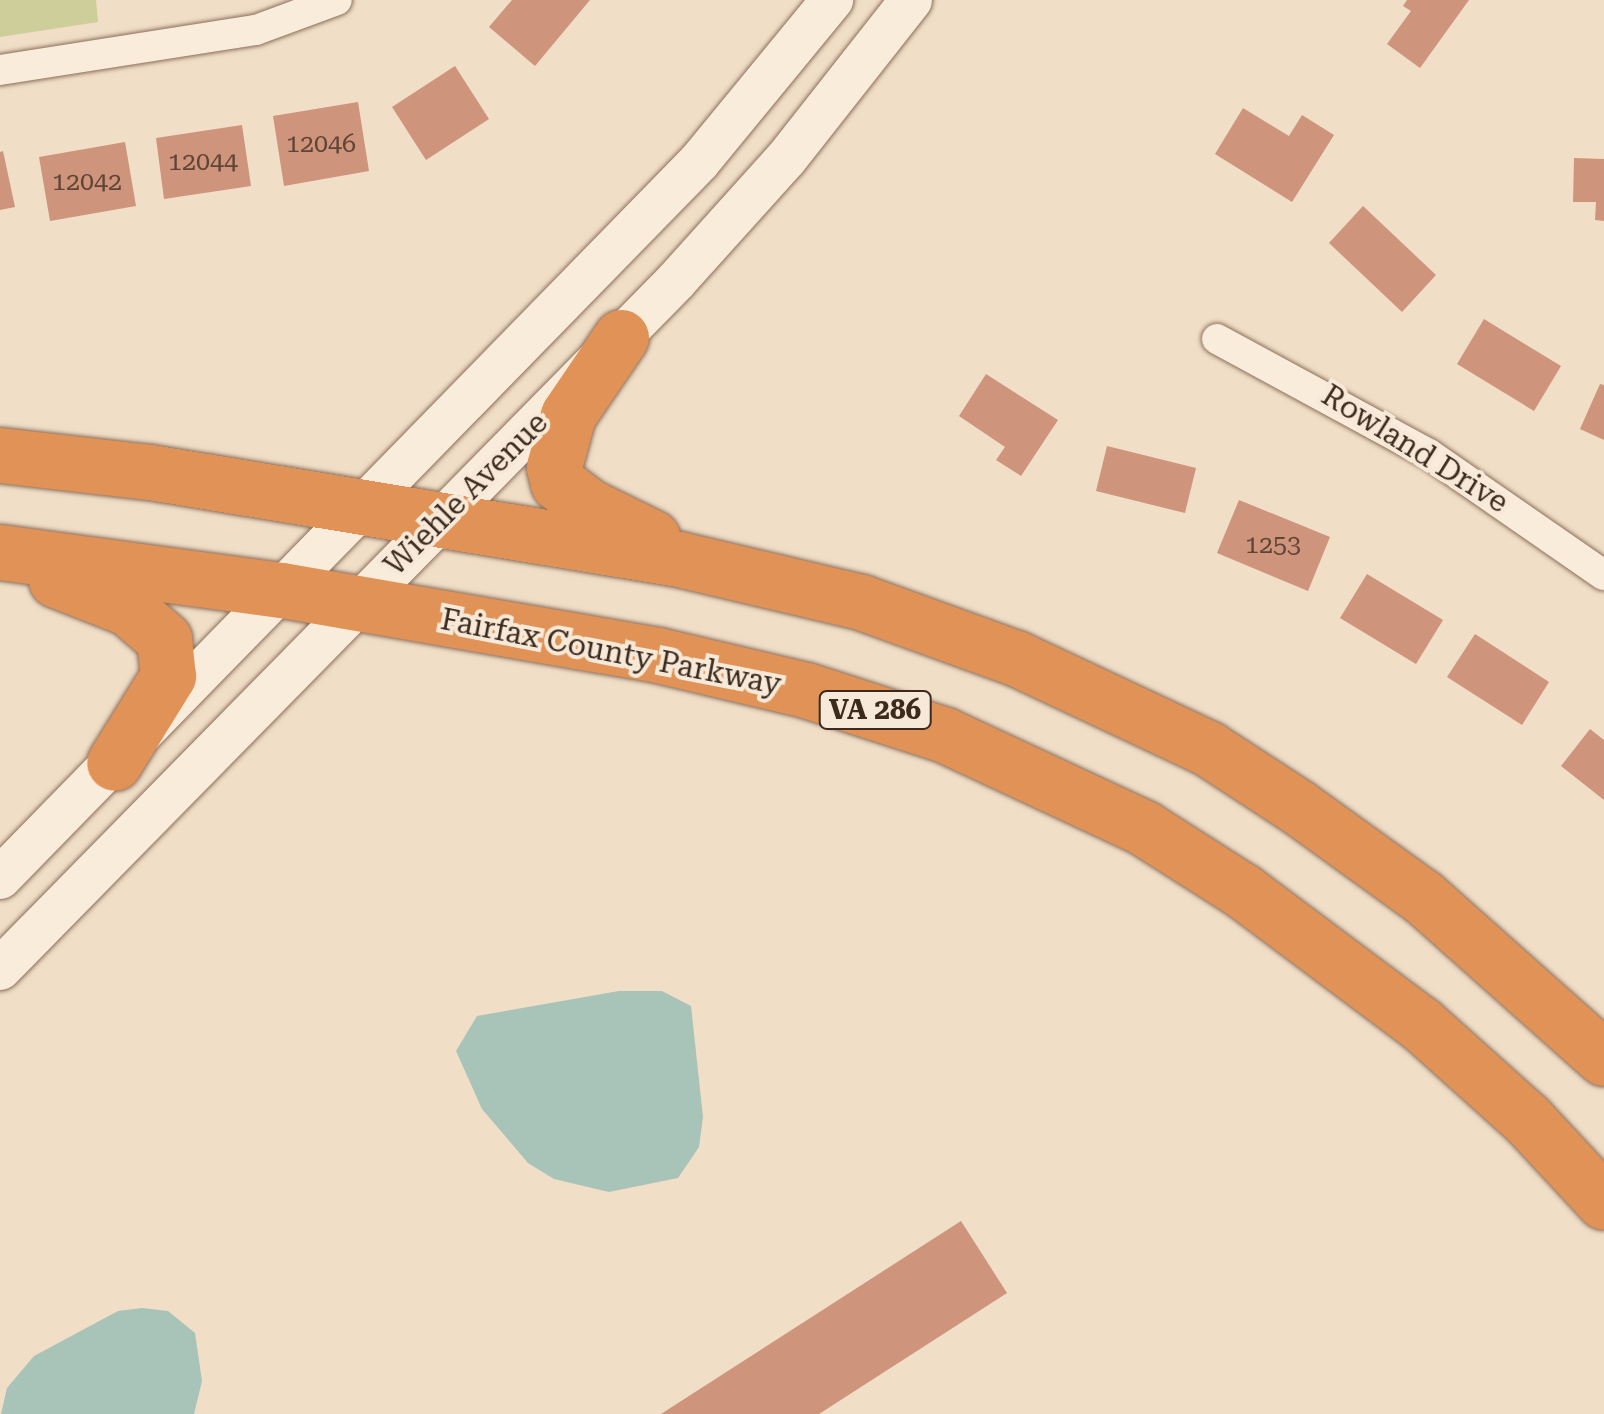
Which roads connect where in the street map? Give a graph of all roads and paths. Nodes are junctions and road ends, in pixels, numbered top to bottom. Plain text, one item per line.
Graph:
1 (337, 0) edge
2 (832, 0) edge
3 (911, 0) edge
4 (0, 70) edge
5 (621, 337) junction
6 (1217, 338) dead end
7 (0, 455) edge
8 (364, 509) junction
9 (438, 521) junction
10 (0, 552) edge
11 (0, 565) edge
12 (730, 570) junction
13 (1604, 575) edge
14 (282, 590) junction
15 (356, 605) junction
16 (114, 763) junction
17 (0, 878) edge
18 (0, 968) edge
19 (1604, 1058) edge
20 (1604, 1202) edge

1 - 4 street
2 - 8 main road, Wiehle Avenue
3 - 5 main road, Wiehle Avenue
5 - 9 main road, Wiehle Avenue
5 - 12 highway
6 - 13 street, Rowland Drive
7 - 8 highway
8 - 9 highway
8 - 14 main road, Wiehle Avenue
9 - 12 highway
9 - 15 main road, Wiehle Avenue
10 - 14 highway, Fairfax County Parkway / VA 286
11 - 16 highway
12 - 19 highway
14 - 15 highway, Fairfax County Parkway / VA 286
14 - 16 main road, Wiehle Avenue
15 - 18 main road, Wiehle Avenue
15 - 20 highway, Fairfax County Parkway / VA 286
16 - 17 main road, Wiehle Avenue

